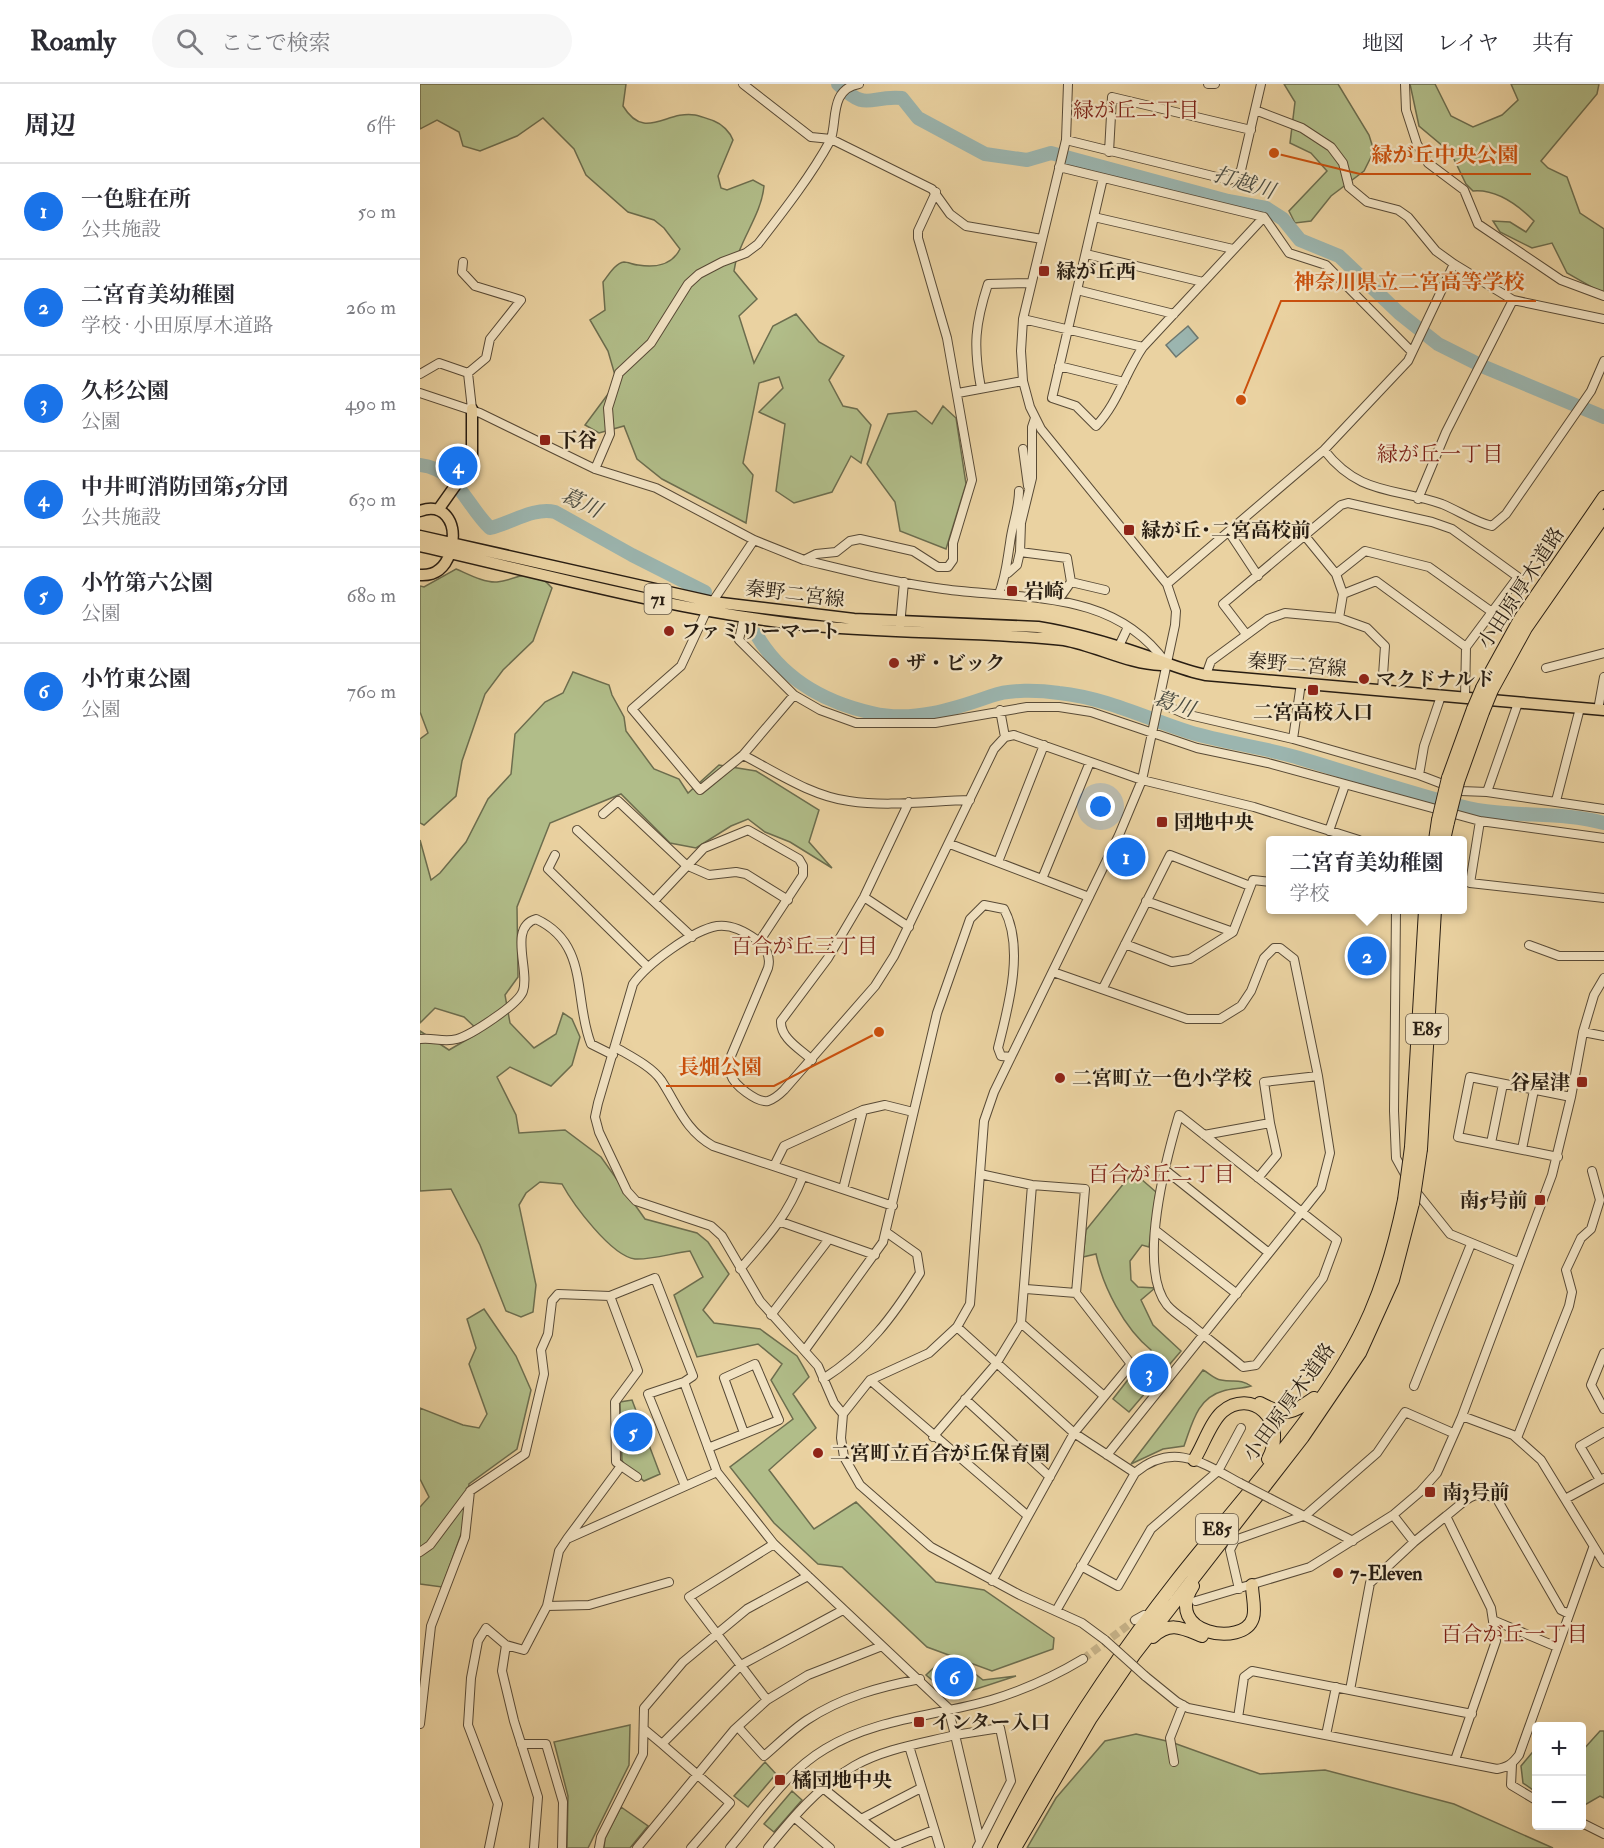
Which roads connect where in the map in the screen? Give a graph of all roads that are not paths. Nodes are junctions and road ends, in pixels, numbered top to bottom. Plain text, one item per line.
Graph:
1 (743, 84) edge
2 (1068, 84) edge
3 (1208, 84) edge
4 (1215, 84) edge
5 (1261, 84) edge
6 (1405, 84) edge
7 (854, 85) edge
8 (1255, 110) junction
9 (1251, 130) junction
10 (831, 139) junction
11 (1065, 143) junction
12 (1109, 152) junction
13 (1060, 164) junction
14 (1103, 178) junction
15 (936, 192) junction
16 (1094, 217) junction
17 (1264, 217) junction
18 (1042, 239) junction
19 (1233, 249) junction
20 (1086, 254) junction
21 (463, 262) dead end
22 (1454, 264) junction
23 (1203, 282) junction
24 (1031, 283) junction
25 (1077, 291) junction
26 (1604, 296) edge
27 (1513, 300) junction
28 (1174, 314) junction
29 (1023, 319) junction
30 (1604, 319) edge
31 (1067, 329) junction
32 (1143, 347) junction
33 (1413, 352) junction
34 (1604, 361) edge
35 (1059, 366) junction
36 (468, 373) junction
37 (420, 374) edge
38 (1023, 381) junction
39 (1124, 382) junction
40 (981, 388) junction
41 (420, 393) edge
42 (958, 393) junction
43 (472, 409) junction
44 (1035, 418) junction
45 (1023, 449) dead end
46 (1324, 450) junction
47 (595, 469) junction
48 (1019, 491) dead end
49 (1029, 492) junction
50 (1604, 497) edge
51 (1418, 499) junction
52 (438, 510) junction
53 (420, 511) edge
54 (1604, 516) edge
55 (1229, 532) junction
56 (420, 536) edge
57 (1305, 536) junction
58 (754, 540) junction
59 (420, 546) edge
60 (451, 548) junction
61 (1020, 552) junction
62 (804, 560) junction
63 (1008, 573) junction
64 (1336, 574) junction
65 (420, 575) edge
66 (1258, 576) junction
67 (904, 582) junction
68 (1071, 582) junction
69 (1167, 584) junction
70 (1105, 590) dead end
71 (999, 594) junction
72 (1343, 594) junction
73 (1059, 599) junction
74 (709, 604) junction
75 (1492, 612) junction
76 (744, 616) junction
77 (1339, 618) junction
78 (899, 626) junction
79 (1128, 627) junction
80 (1246, 633) junction
81 (1119, 646) junction
82 (1466, 647) junction
83 (1603, 655) edge
84 (1168, 666) junction
85 (1546, 668) dead end
86 (1206, 675) junction
87 (1604, 677) edge
88 (1301, 683) junction
89 (1487, 689) junction
90 (1382, 690) junction
91 (794, 694) junction
92 (1441, 696) junction
93 (1465, 698) junction
94 (1518, 703) junction
95 (1159, 707) junction
96 (1580, 708) junction
97 (1000, 710) junction
98 (1601, 710) edge
99 (1154, 732) junction
100 (1005, 737) junction
101 (1293, 739) junction
102 (1044, 745) junction
103 (743, 754) junction
104 (1090, 762) junction
105 (1419, 775) junction
106 (1142, 780) junction
107 (1344, 785) junction
108 (1488, 792) junction
109 (970, 800) junction
110 (1556, 801) junction
111 (909, 802) junction
112 (1604, 809) edge
113 (603, 814) dead end
114 (1443, 821) junction
115 (1480, 822) junction
116 (578, 830) dead end
117 (1329, 831) junction
118 (1346, 836) edge
119 (1437, 836) edge
120 (1444, 836) edge
121 (1604, 838) edge
122 (950, 844) junction
123 (555, 855) dead end
124 (998, 862) junction
125 (686, 865) junction
126 (1042, 879) junction
127 (1266, 881) edge
128 (1250, 885) junction
129 (864, 897) junction
130 (1089, 897) junction
131 (1604, 898) edge
132 (788, 900) junction
133 (654, 901) junction
134 (1146, 901) junction
135 (1396, 914) edge
136 (1425, 914) edge
137 (1435, 914) edge
138 (909, 927) junction
139 (1233, 932) junction
140 (692, 937) junction
141 (759, 942) junction
142 (1125, 944) junction
143 (1529, 945) dead end
144 (1604, 956) edge
145 (647, 966) junction
146 (1053, 972) junction
147 (1604, 978) edge
148 (1103, 988) junction
149 (1583, 1032) junction
150 (1604, 1036) edge
151 (420, 1039) edge
152 (614, 1051) junction
153 (1011, 1057) junction
154 (812, 1060) junction
155 (1318, 1076) junction
156 (1503, 1084) junction
157 (1534, 1090) junction
158 (1571, 1097) junction
159 (863, 1110) junction
160 (913, 1112) junction
161 (1270, 1123) junction
162 (1204, 1135) junction
163 (1491, 1143) junction
164 (1416, 1148) junction
165 (1522, 1149) junction
166 (1558, 1157) junction
167 (774, 1166) junction
168 (1164, 1169) junction
169 (1592, 1172) dead end
170 (980, 1174) junction
171 (803, 1176) junction
172 (1258, 1178) junction
173 (1032, 1185) junction
174 (843, 1189) junction
175 (1409, 1201) junction
176 (893, 1206) junction
177 (1302, 1212) junction
178 (781, 1222) junction
179 (1155, 1230) junction
180 (886, 1232) junction
181 (829, 1239) junction
182 (1470, 1244) junction
183 (1269, 1253) junction
184 (875, 1255) junction
185 (1518, 1262) junction
186 (740, 1269) junction
187 (1026, 1288) junction
188 (1076, 1293) junction
189 (1237, 1294) junction
190 (610, 1296) junction
191 (771, 1315) junction
192 (1021, 1323) junction
193 (957, 1327) junction
194 (1204, 1335) junction
195 (805, 1350) junction
196 (1604, 1353) edge
197 (996, 1364) junction
198 (823, 1379) junction
199 (870, 1380) junction
200 (684, 1382) junction
201 (1413, 1386) dead end
202 (1326, 1390) junction
203 (1104, 1395) junction
204 (965, 1399) junction
205 (1604, 1409) edge
206 (843, 1414) junction
207 (1462, 1416) junction
208 (1240, 1428) dead end
209 (1453, 1432) junction
210 (1604, 1432) edge
211 (744, 1433) junction
212 (1074, 1433) junction
213 (933, 1437) junction
214 (1517, 1438) junction
215 (708, 1448) junction
216 (1107, 1455) junction
217 (1194, 1460) junction
218 (621, 1466) junction
219 (1218, 1471) junction
220 (717, 1472) junction
221 (1135, 1473) junction
222 (637, 1477) dead end
223 (1050, 1477) junction
224 (1602, 1479) edge
225 (1257, 1480) junction
226 (685, 1486) junction
227 (470, 1491) junction
228 (1566, 1498) junction
229 (1306, 1515) junction
230 (1393, 1515) junction
231 (1028, 1516) junction
232 (1446, 1516) junction
233 (1236, 1523) junction
234 (567, 1539) junction
235 (1353, 1541) junction
236 (1413, 1542) junction
237 (774, 1544) junction
238 (1593, 1548) junction
239 (420, 1552) edge
240 (1604, 1563) edge
241 (1081, 1566) junction
242 (808, 1576) junction
243 (992, 1581) junction
244 (669, 1582) dead end
245 (1252, 1585) junction
246 (1239, 1589) junction
247 (1196, 1601) dead end
248 (547, 1606) junction
249 (843, 1610) junction
250 (1056, 1611) junction
251 (1569, 1614) junction
252 (1144, 1615) dead end
253 (1135, 1620) tunnel mouth
254 (1495, 1621) junction
255 (717, 1634) junction
256 (506, 1645) junction
257 (882, 1646) junction
258 (1557, 1647) junction
259 (1134, 1655) junction
260 (1083, 1659) tunnel mouth
261 (741, 1665) junction
262 (920, 1679) junction
263 (1336, 1687) junction
264 (1350, 1690) junction
265 (767, 1700) junction
266 (1183, 1705) junction
267 (948, 1708) junction
268 (1472, 1714) junction
269 (1238, 1718) junction
270 (420, 1724) edge
271 (738, 1727) junction
272 (644, 1729) junction
273 (955, 1735) junction
274 (1326, 1735) junction
275 (521, 1744) junction
276 (662, 1744) junction
277 (909, 1746) junction
278 (1455, 1760) junction
279 (1174, 1762) dead end
280 (1512, 1764) junction
281 (698, 1776) junction
282 (823, 1788) junction
283 (921, 1788) junction
284 (1532, 1798) edge
285 (794, 1817) junction
286 (861, 1819) junction
287 (1586, 1825) edge
288 (934, 1830) junction
289 (1604, 1834) edge
290 (979, 1845) edge
291 (895, 1847) edge
292 (489, 1848) edge
293 (534, 1848) edge
294 (562, 1848) edge
295 (599, 1848) edge
296 (637, 1848) edge
297 (691, 1848) edge
298 (730, 1848) edge
299 (768, 1848) edge
300 (830, 1848) edge
301 (940, 1848) edge
302 (1004, 1848) edge
303 (1015, 1848) edge

1 - 10 street
2 - 11 street
3 - 4 street
5 - 8 street
6 - 26 street
7 - 10 street
8 - 9 street
8 - 22 street
9 - 12 street
9 - 12 street
10 - 15 street
10 - 47 street
11 - 12 street
11 - 13 street
13 - 14 street
13 - 18 street
14 - 16 street
14 - 17 street
15 - 18 street
15 - 42 street
16 - 19 street
16 - 20 street
17 - 19 street
17 - 33 street
18 - 24 street
19 - 23 street
20 - 23 street
20 - 25 street
21 - 36 street
22 - 27 street
22 - 33 street
23 - 28 street
24 - 29 street
24 - 40 street
25 - 28 street
25 - 31 street
27 - 30 street
27 - 51 street
28 - 32 street
29 - 31 street
29 - 38 street
31 - 32 street
31 - 35 street
32 - 39 street
33 - 46 street
34 - 51 street
35 - 39 street
35 - 39 street
36 - 37 street
36 - 43 street
38 - 40 street
38 - 44 street
40 - 42 street
41 - 43 street
42 - 62 street
43 - 47 street
43 - 52 main road
44 - 49 street
44 - 69 street
45 - 49 street
46 - 51 street
46 - 55 street
47 - 58 street
48 - 63 street
49 - 61 street
50 - 89 highway, 小田原厚木道路
52 - 53 main road
52 - 60 main road
54 - 89 highway, 小田原厚木道路
55 - 66 street
55 - 69 street
56 - 60 main road, 秦野二宮線 / 71
57 - 64 street
57 - 66 street
57 - 75 street
58 - 62 street
58 - 74 street
59 - 60 main road, 秦野二宮線 / 71
60 - 65 main road
60 - 74 main road, 秦野二宮線 / 71
60 - 74 main road, 秦野二宮線 / 71
61 - 63 street
61 - 68 street
62 - 67 street
63 - 71 street
64 - 72 street
64 - 75 street
66 - 80 street
67 - 71 street
67 - 78 street
68 - 70 street
68 - 73 street
69 - 84 street
71 - 73 street
72 - 77 street
72 - 82 street
73 - 79 street
74 - 76 main road, 秦野二宮線 / 71
74 - 78 main road, 秦野二宮線 / 71
74 - 103 street
75 - 82 street
76 - 78 main road, 秦野二宮線 / 71
76 - 91 street
77 - 80 street
77 - 90 street
78 - 81 main road, 秦野二宮線 / 71
78 - 84 main road, 秦野二宮線 / 71
79 - 81 street
79 - 84 street
80 - 86 street
81 - 84 main road, 秦野二宮線 / 71
82 - 93 street
83 - 85 street
84 - 86 main road, 秦野二宮線 / 71
84 - 95 street
86 - 88 main road, 秦野二宮線 / 71
87 - 98 street
88 - 90 main road, 秦野二宮線 / 71
88 - 101 street
89 - 114 highway, 小田原厚木道路, bridge
90 - 92 main road, 秦野二宮線 / 71
91 - 97 street
91 - 103 street
92 - 93 main road, 秦野二宮線 / 71
92 - 105 street
93 - 94 main road, 秦野二宮線 / 71
94 - 96 main road, 秦野二宮線 / 71
94 - 108 street
95 - 99 street
95 - 101 street
96 - 98 main road, 秦野二宮線 / 71
96 - 110 street
97 - 99 street
97 - 100 street
99 - 106 street
99 - 107 street
100 - 102 street
100 - 109 street
101 - 105 street
102 - 104 street
102 - 124 street
103 - 111 street
104 - 106 street
104 - 126 street
105 - 108 street
106 - 117 street
106 - 130 street
107 - 115 street
107 - 117 street
108 - 110 street
109 - 111 street
109 - 122 street
110 - 112 street
111 - 129 street
113 - 125 street
114 - 119 highway, 小田原厚木道路
114 - 120 highway, 小田原厚木道路
115 - 121 street
115 - 131 street
116 - 133 street
117 - 118 street
122 - 124 street
122 - 138 street
123 - 145 street
124 - 126 street
125 - 132 street
125 - 132 street
125 - 133 street
126 - 130 street
127 - 128 street
128 - 134 street
128 - 139 street
129 - 138 street
129 - 154 street
130 - 146 street
132 - 141 street
133 - 140 street
134 - 139 street
134 - 142 street
135 - 182 street
136 - 164 highway, 小田原厚木道路 / E85
137 - 164 highway, 小田原厚木道路 / E85
138 - 154 street
139 - 142 street
140 - 141 street
140 - 145 street
141 - 154 street
142 - 148 street
143 - 144 street
145 - 152 street
146 - 148 street
146 - 153 street
147 - 149 street
148 - 155 street
149 - 150 street
149 - 158 street
151 - 152 street
152 - 167 street
152 - 186 street
153 - 160 street
153 - 170 street
155 - 161 street
155 - 177 street
156 - 157 street
156 - 163 street
156 - 163 street
157 - 158 street
157 - 165 street
158 - 166 street
159 - 160 street
159 - 167 street
159 - 174 street
160 - 176 street
161 - 162 street
161 - 172 street
162 - 168 street
162 - 172 street
163 - 165 street
164 - 175 highway, 小田原厚木道路 / E85, bridge
165 - 166 street
166 - 185 street
167 - 171 street
168 - 179 street
168 - 183 street
169 - 214 street
170 - 173 street
170 - 193 street
171 - 174 street
171 - 178 street
172 - 177 street
173 - 187 street
173 - 188 street
174 - 176 street
175 - 202 highway, 小田原厚木道路 / E85
175 - 233 highway, 小田原厚木道路 / E85
176 - 180 street
177 - 183 street
177 - 194 street
178 - 181 street
178 - 186 street
179 - 189 street
179 - 194 street
180 - 184 street
180 - 198 street
181 - 184 street
181 - 191 street
182 - 185 street
182 - 201 street
183 - 189 street
184 - 195 street
185 - 207 street
186 - 191 street
187 - 188 street
187 - 192 street
188 - 203 street
189 - 194 street
190 - 200 street
190 - 218 street
190 - 227 street
191 - 195 street
192 - 197 street
192 - 203 street
193 - 197 street
193 - 199 street
194 - 216 street
195 - 198 street
196 - 205 street
197 - 204 street
197 - 212 street
198 - 206 street
199 - 206 street
199 - 213 street
200 - 215 street
200 - 226 street
202 - 217 highway
202 - 225 highway, 小田原厚木道路 / E85
203 - 212 street
204 - 213 street
204 - 223 street
206 - 243 street
207 - 209 street
207 - 214 street
208 - 219 street
209 - 229 street
209 - 230 street
210 - 224 street
211 - 211 street
211 - 215 street
212 - 216 street
212 - 223 street
213 - 231 street
214 - 228 street
215 - 220 street
216 - 221 street
217 - 219 street
217 - 221 street
217 - 225 highway
218 - 222 street
218 - 234 street
219 - 229 street, bridge
219 - 241 street
220 - 226 street
220 - 237 street
221 - 241 street
223 - 231 street
224 - 228 street
225 - 302 highway, 小田原厚木道路 / E85
226 - 234 street
227 - 239 street
227 - 270 street
228 - 238 street
229 - 235 street
229 - 246 street
230 - 235 street
230 - 236 street
231 - 243 street
232 - 236 street
232 - 251 street
232 - 254 street
233 - 245 highway
233 - 259 highway, 小田原厚木道路 / E85
234 - 248 street
235 - 245 street
236 - 264 street
237 - 242 street
237 - 255 street
238 - 240 street
238 - 251 street
241 - 250 street
242 - 249 street
242 - 255 street
243 - 250 street
244 - 248 street
245 - 246 street
245 - 259 highway
246 - 247 street
248 - 256 street
249 - 257 street
249 - 261 street
250 - 266 street, bridge
251 - 258 street
252 - 253 street
254 - 258 street
254 - 268 street
255 - 261 street
255 - 272 street
256 - 275 street
256 - 292 street
257 - 262 street
257 - 265 street
258 - 280 street
259 - 303 highway, 小田原厚木道路 / E85
260 - 267 street
261 - 265 street
261 - 276 street
262 - 267 street
262 - 271 street
263 - 264 street
263 - 269 street
263 - 274 street
264 - 268 street
265 - 271 street
266 - 269 street
266 - 279 street
267 - 273 street
267 - 298 street
268 - 278 street
269 - 274 street
271 - 281 street
272 - 276 street
272 - 295 street
273 - 277 street
273 - 290 street
273 - 290 street
274 - 278 street
275 - 293 street
275 - 294 street
276 - 281 street
277 - 282 street
277 - 283 street
278 - 280 street
280 - 284 street
281 - 296 street
281 - 297 street
282 - 285 street
282 - 286 street
283 - 286 street
283 - 288 street
285 - 299 street
285 - 300 street
286 - 291 street
287 - 289 street
288 - 291 street
288 - 301 street

